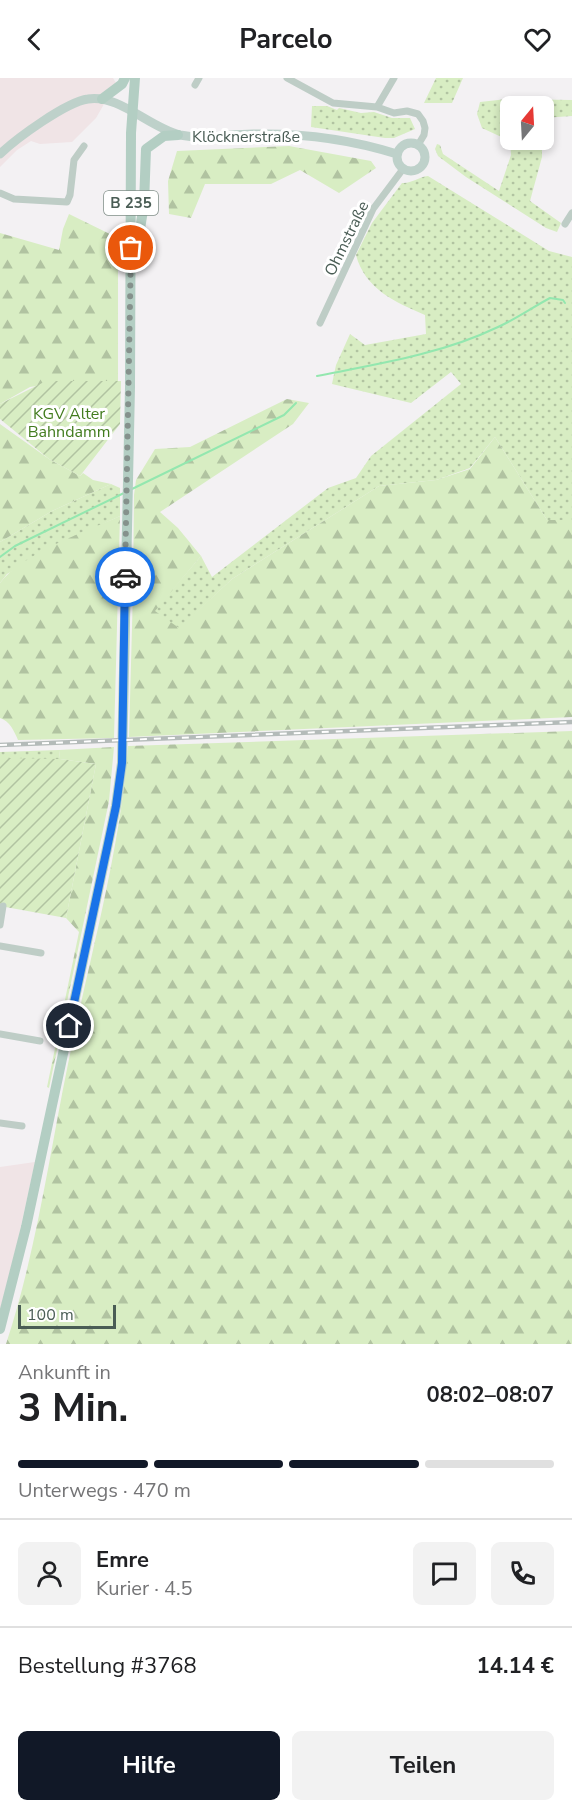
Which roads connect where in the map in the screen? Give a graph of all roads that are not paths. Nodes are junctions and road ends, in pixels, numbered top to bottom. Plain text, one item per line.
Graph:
1 (125, 78) edge
2 (135, 78) edge
3 (287, 78) edge
4 (394, 78) edge
5 (102, 99) junction
6 (377, 106) junction
7 (133, 113) junction
8 (178, 135) junction
9 (418, 145) junction
10 (84, 146) dead end
11 (0, 154) edge
12 (397, 154) junction
13 (403, 169) junction
14 (0, 193) edge
15 (572, 213) edge
16 (565, 224) dead end
17 (131, 293) junction
18 (321, 323) dead end
19 (3, 906) dead end
20 (0, 925) edge
21 (0, 946) edge
22 (41, 953) dead end
23 (0, 1034) edge
24 (40, 1041) dead end
25 (0, 1123) edge
26 (22, 1126) dead end
27 (0, 1329) edge

1 - 5 main road
2 - 7 main road, B 235
3 - 6 street
4 - 6 street
5 - 7 street, Klöcknerstraße
5 - 11 street
6 - 9 street
7 - 8 street, Klöcknerstraße
7 - 17 main road, B 235
8 - 12 street, Klöcknerstraße
8 - 17 main road
9 - 12 street
9 - 13 street
10 - 14 street
12 - 13 street
13 - 18 street, Ohmstraße
15 - 16 street
17 - 27 main road, B 235
19 - 20 street
21 - 22 street
23 - 24 street
25 - 26 street

